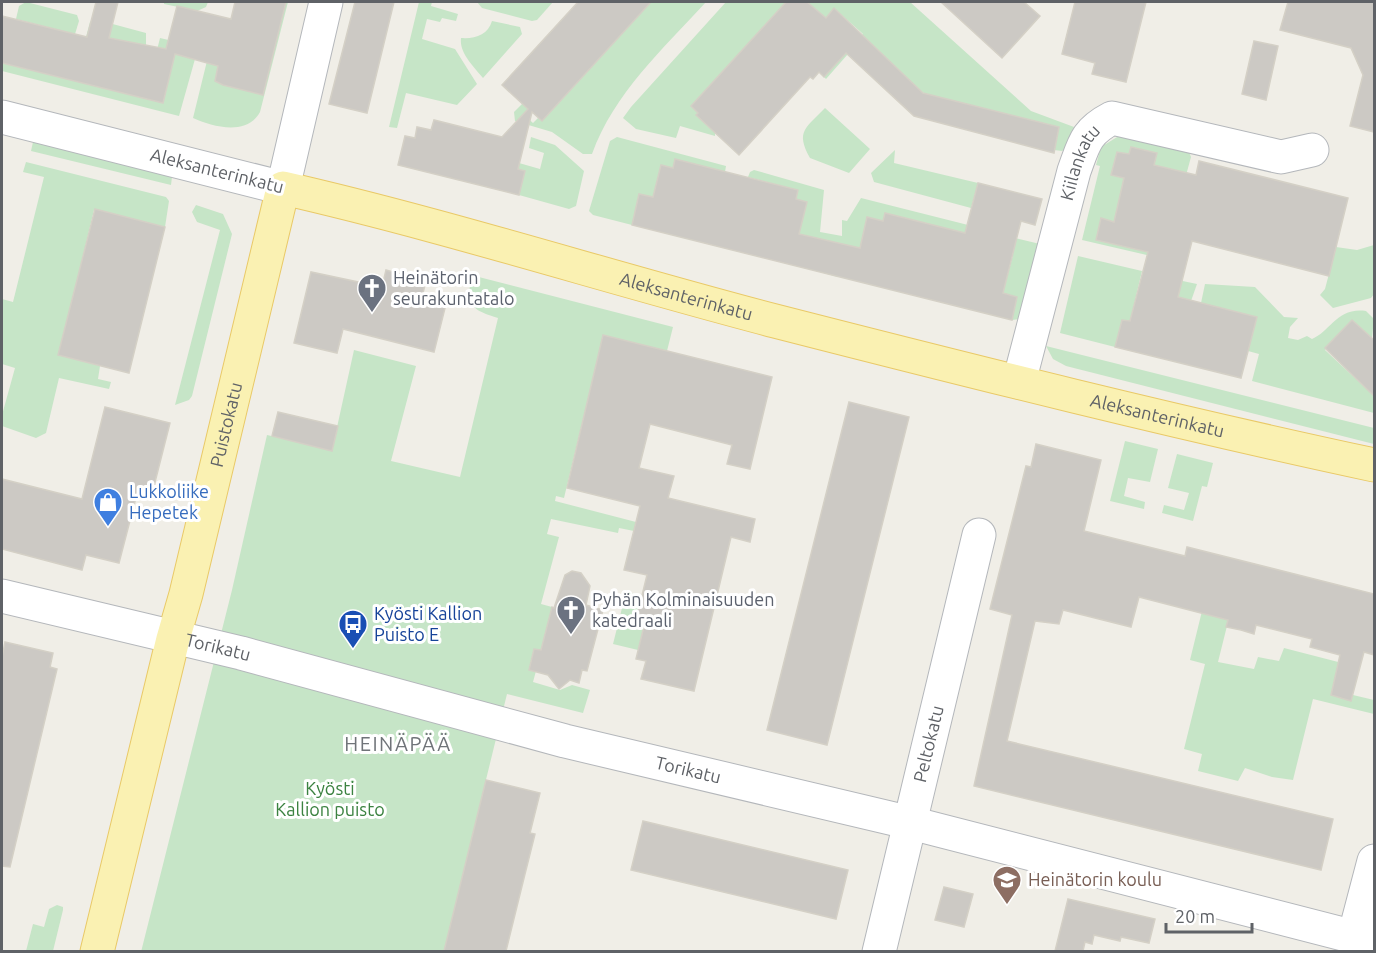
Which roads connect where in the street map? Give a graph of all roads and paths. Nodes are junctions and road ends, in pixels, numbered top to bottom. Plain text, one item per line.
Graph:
1 (326, 2) edge
2 (2, 117) edge
3 (1312, 150) dead end
4 (283, 188) junction
5 (1019, 382) junction
6 (1374, 465) edge
7 (979, 535) dead end
8 (2, 596) edge
9 (173, 639) junction
10 (911, 823) junction
11 (1374, 861) edge
12 (1364, 939) edge
13 (97, 951) edge
14 (879, 951) edge

1 - 4 street, Puistokatu
2 - 4 street, Aleksanterinkatu
3 - 5 street, Kiilankatu
4 - 5 main road, Aleksanterinkatu
4 - 9 main road, Puistokatu
5 - 6 main road, Aleksanterinkatu
7 - 10 street, Peltokatu
8 - 9 street, Torikatu
9 - 10 street, Torikatu
9 - 13 main road, Puistokatu
10 - 12 street, Torikatu
10 - 14 street, Peltokatu
11 - 12 street

